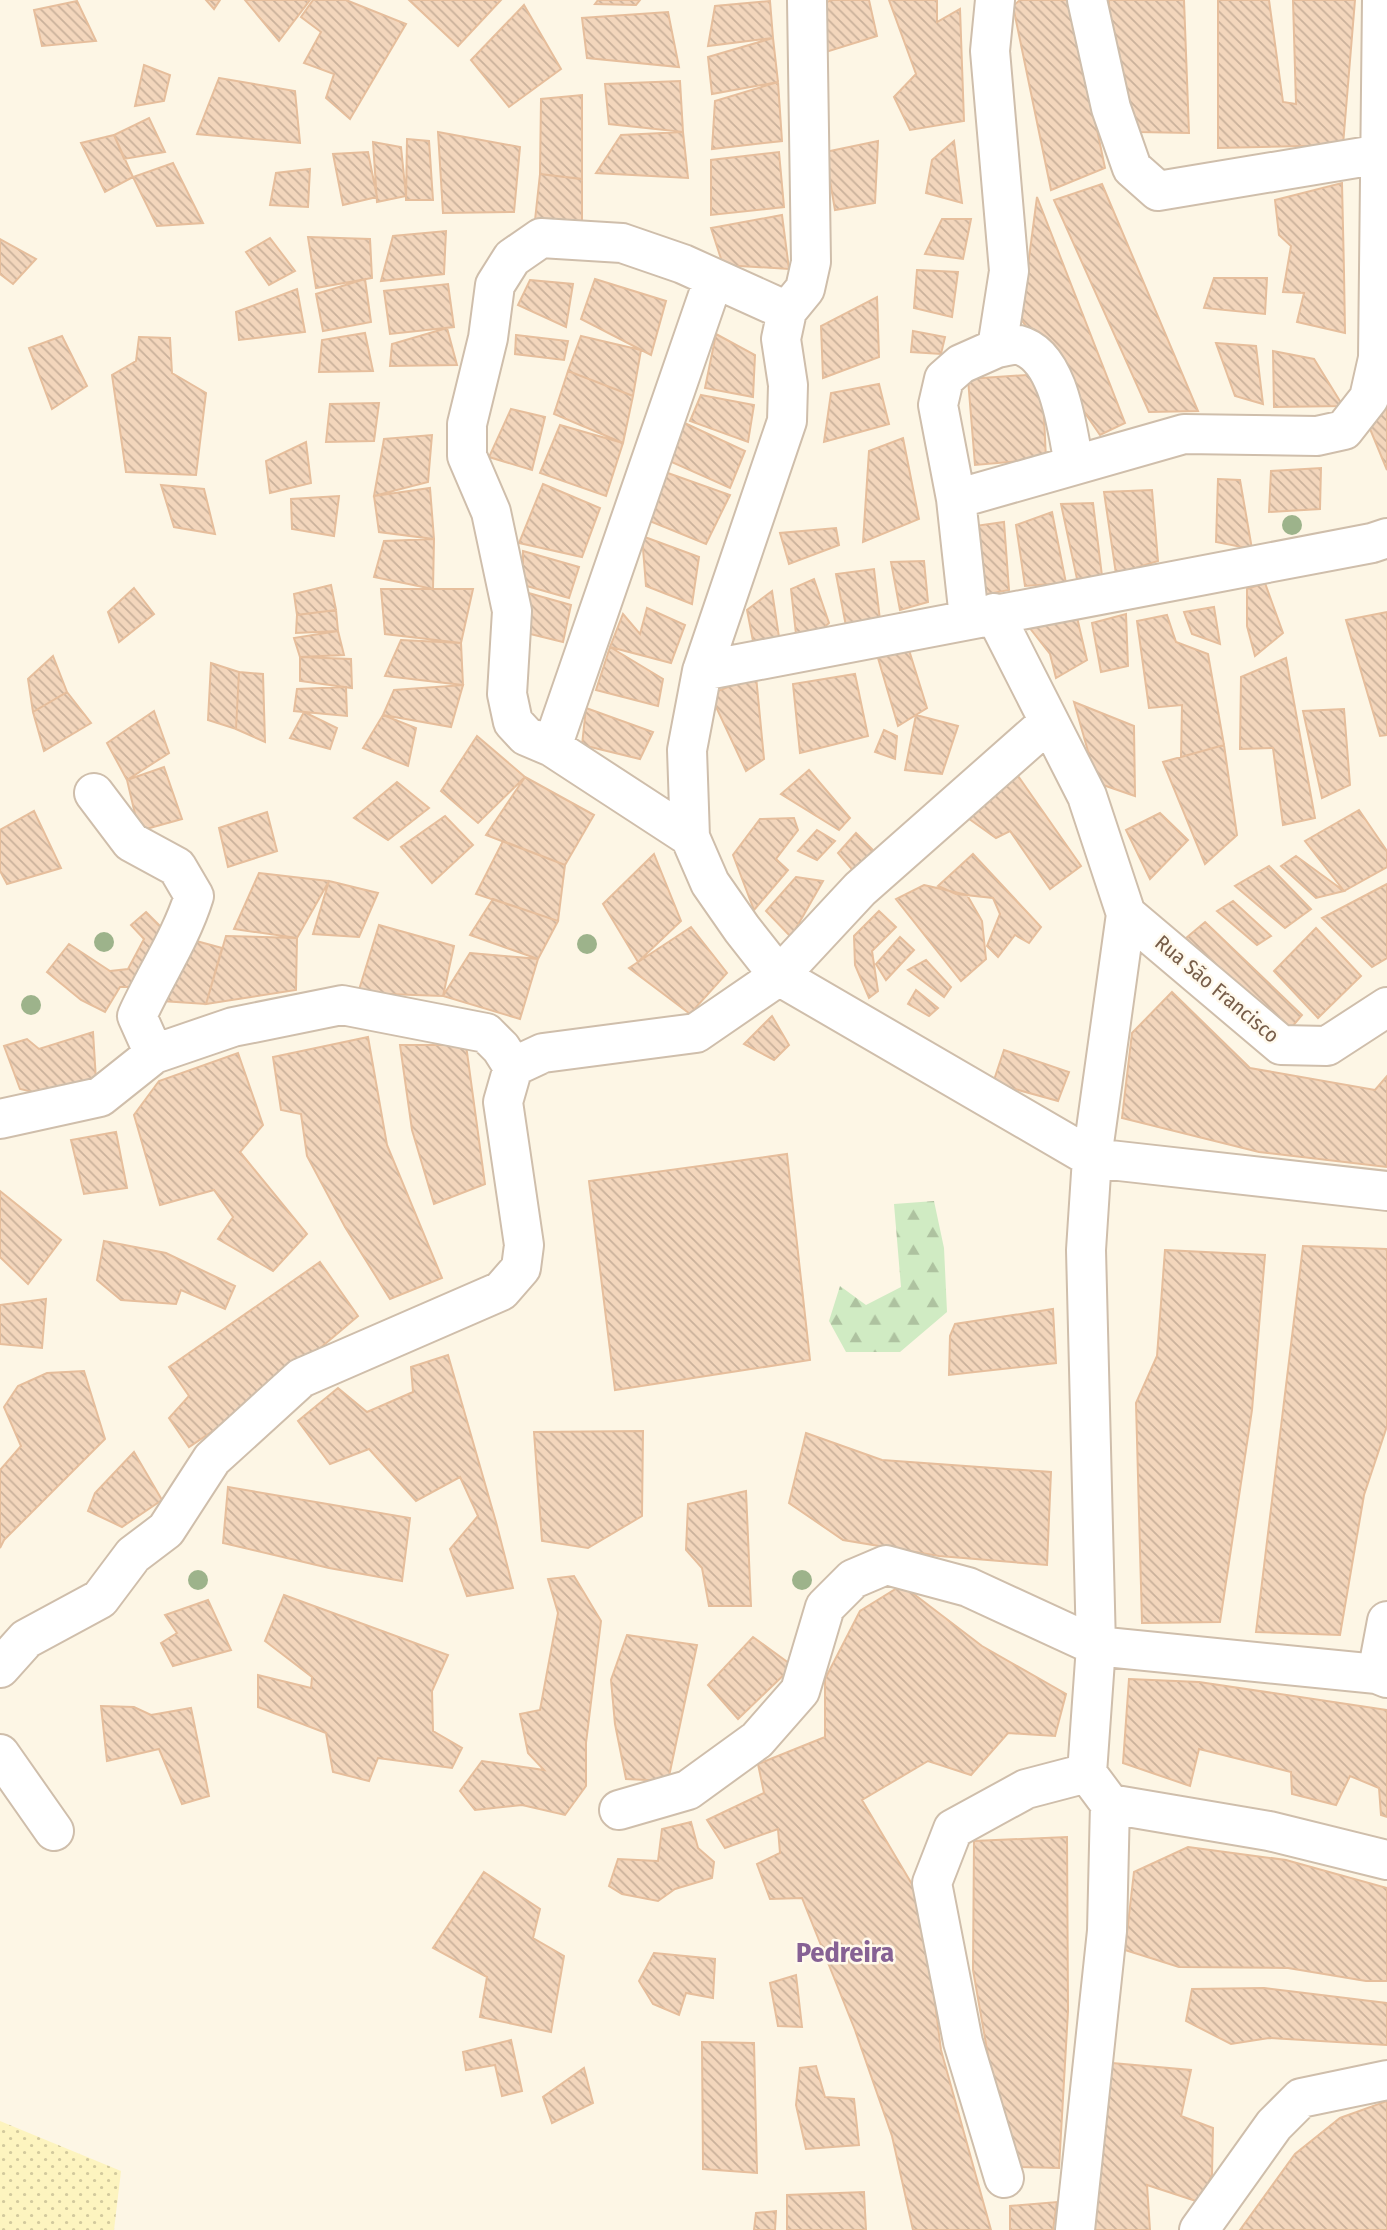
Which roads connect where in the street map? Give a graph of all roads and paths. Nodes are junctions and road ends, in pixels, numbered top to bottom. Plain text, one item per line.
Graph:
1 (807, 0) edge
2 (995, 0) edge
3 (1087, 0) edge
4 (1382, 0) edge
5 (1384, 154) edge
6 (714, 278) junction
7 (787, 311) junction
8 (997, 348) junction
9 (1382, 357) edge
10 (1074, 464) junction
11 (956, 499) junction
12 (1387, 538) edge
13 (982, 615) junction
14 (702, 671) junction
15 (1049, 722) junction
16 (552, 747) junction
17 (94, 793) dead end
18 (690, 836) junction
19 (1126, 914) junction
20 (779, 976) junction
21 (1387, 1007) edge
22 (154, 1054) junction
23 (513, 1067) junction
24 (0, 1119) edge
25 (1092, 1158) junction
26 (1387, 1191) edge
27 (1387, 1621) edge
28 (1096, 1646) junction
29 (0, 1668) edge
30 (1382, 1676) edge
31 (0, 1754) edge
32 (1087, 1773) junction
33 (1110, 1804) junction
34 (619, 1810) dead end
35 (54, 1831) dead end
36 (1387, 1860) edge
37 (1387, 2080) edge
38 (1004, 2178) dead end
39 (1075, 2230) edge
40 (1199, 2230) edge

1 - 7 street
2 - 8 street
3 - 5 street
4 - 5 street
5 - 9 street
6 - 7 street
6 - 16 street
6 - 16 street
7 - 14 street
8 - 10 street
8 - 11 street
9 - 10 street
10 - 11 street
11 - 13 street
12 - 13 street
13 - 14 street
13 - 15 street
14 - 18 street
15 - 19 street
15 - 20 street
16 - 18 street
17 - 22 street
18 - 20 street
19 - 21 street, Rua São Francisco
19 - 25 street
20 - 23 street
20 - 25 street
22 - 23 street
22 - 24 street
23 - 29 street
25 - 26 street
25 - 28 street
27 - 30 street
28 - 30 street
28 - 32 street
28 - 34 street
31 - 35 street
32 - 33 street
32 - 38 street
33 - 36 street
33 - 39 street
37 - 40 street

